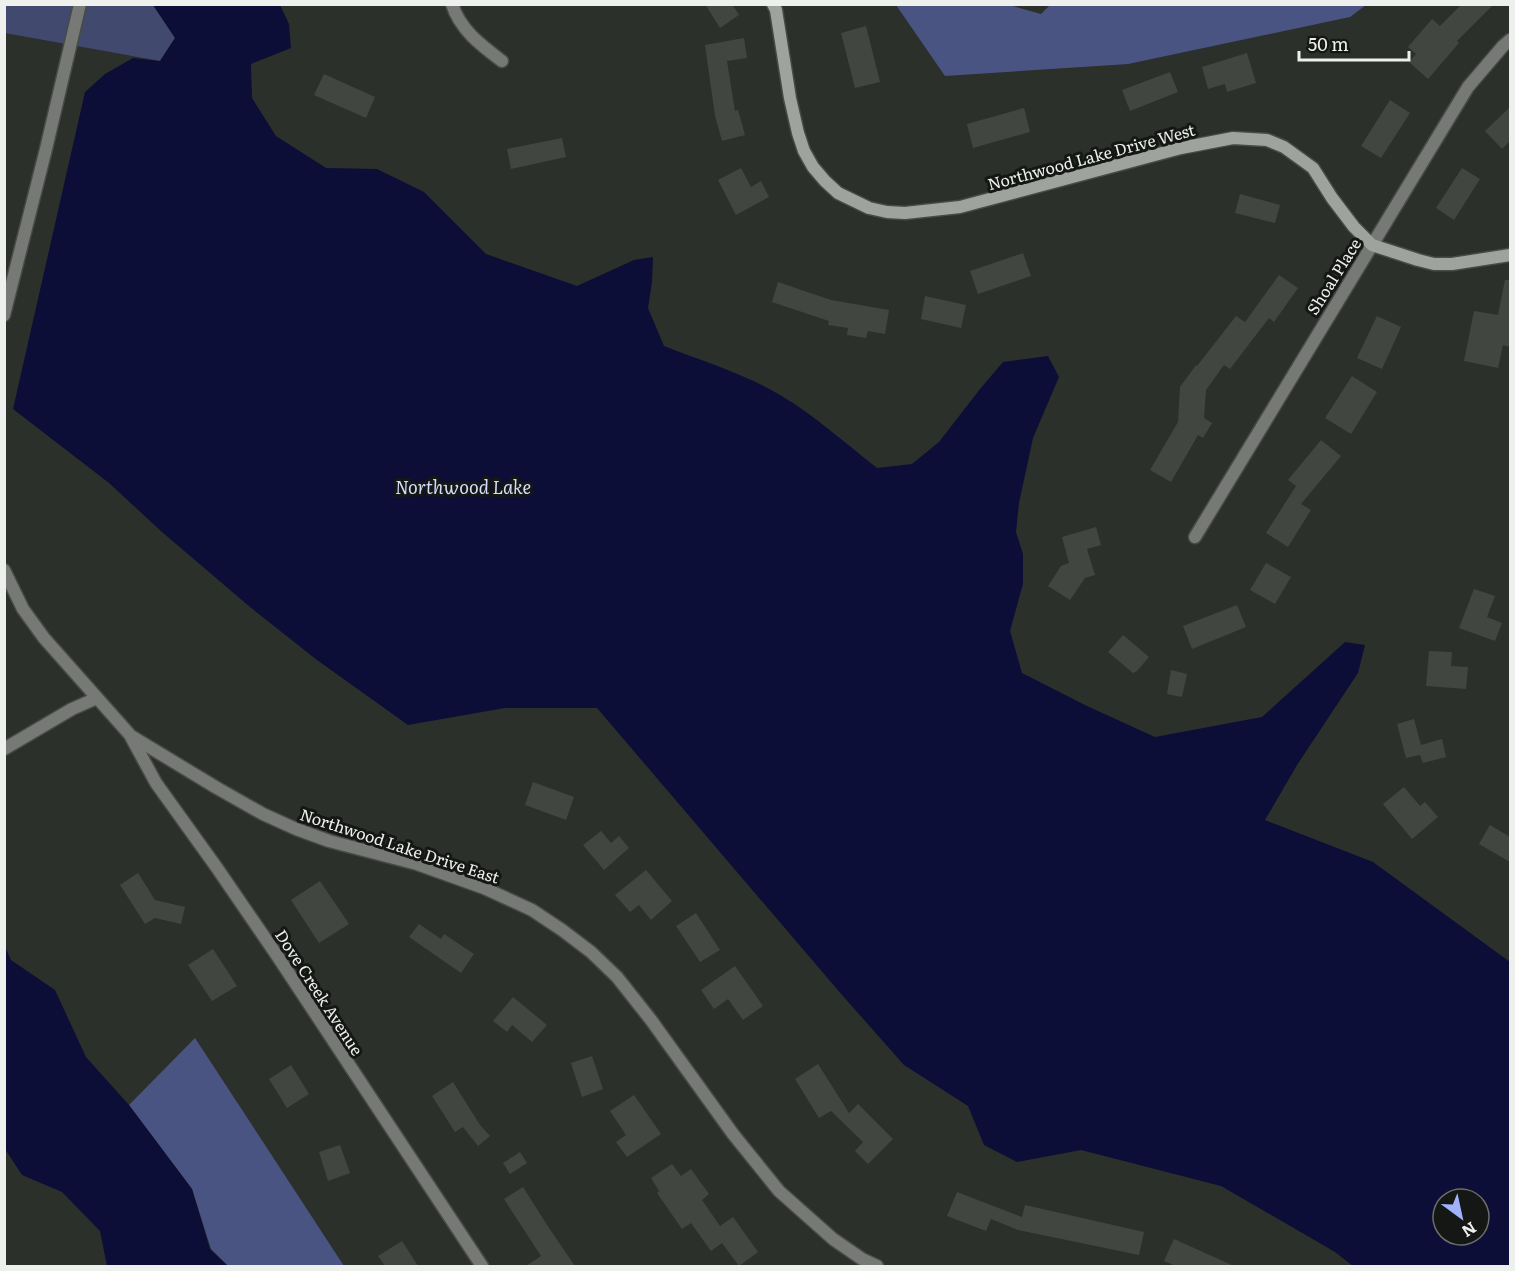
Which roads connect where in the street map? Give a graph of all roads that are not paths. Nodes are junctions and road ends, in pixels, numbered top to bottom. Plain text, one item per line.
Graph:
1 (80, 4) edge
2 (453, 4) edge
3 (773, 4) edge
4 (1510, 40) edge
5 (502, 61) dead end
6 (1372, 245) junction
7 (1510, 255) edge
8 (4, 315) edge
9 (1195, 537) dead end
10 (4, 570) edge
11 (97, 698) junction
12 (131, 736) junction
13 (4, 749) edge
14 (482, 1266) edge
15 (877, 1266) edge

1 - 8 street
2 - 5 street
3 - 6 street, Northwood Lake Drive West
4 - 6 street, Shoal Place
6 - 7 street, Northwood Lake Drive West
6 - 9 street, Shoal Place
10 - 11 street, Northwood Lake Drive East
11 - 12 street, Northwood Lake Drive East
11 - 13 street
12 - 14 street, Dove Creek Avenue
12 - 15 street, Northwood Lake Drive East

